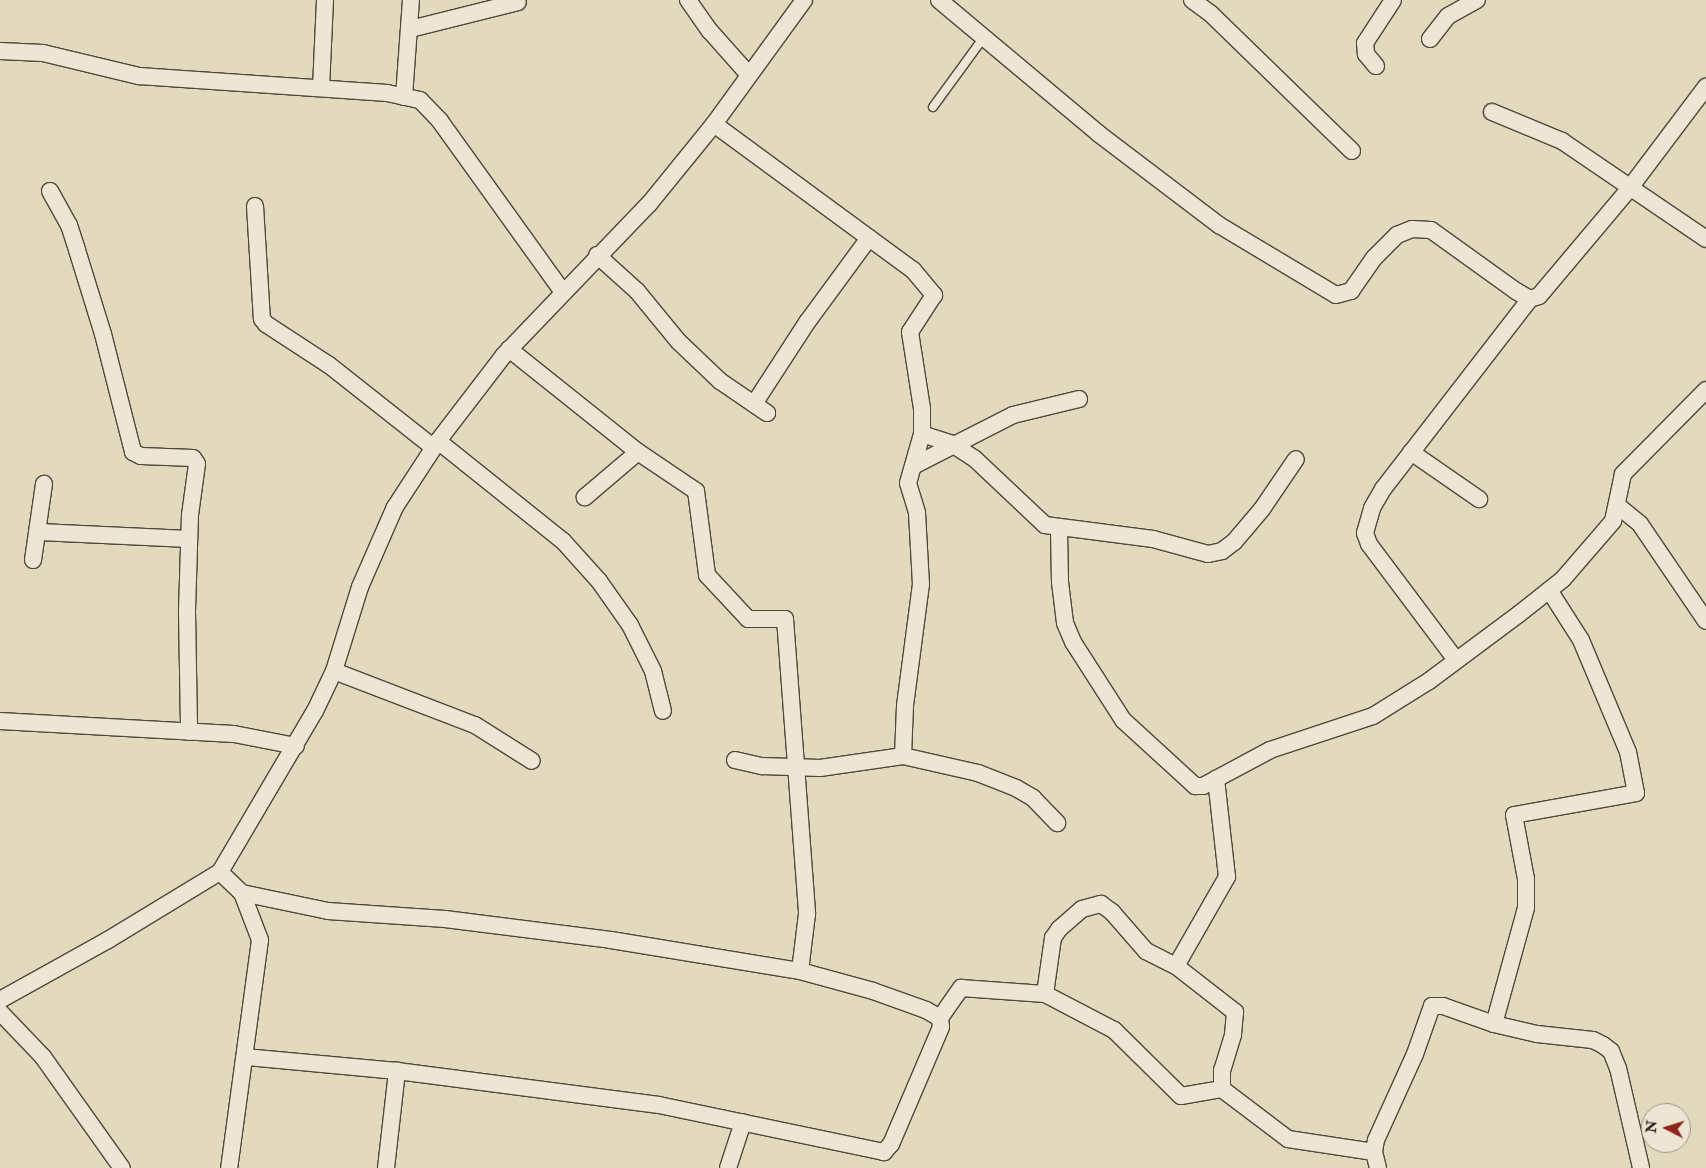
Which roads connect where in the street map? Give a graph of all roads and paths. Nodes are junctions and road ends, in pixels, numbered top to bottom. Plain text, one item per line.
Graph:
1 (325, 0) edge
2 (411, 0) edge
3 (688, 0) edge
4 (804, 0) edge
5 (939, 0) edge
6 (1192, 0) edge
7 (1393, 0) edge
8 (1477, 0) edge
9 (518, 2) dead end
10 (410, 29) junction
11 (984, 37) junction
12 (1430, 39) dead end
13 (0, 51) edge
14 (1376, 66) dead end
15 (749, 75) junction
16 (1706, 87) edge
17 (321, 88) junction
18 (404, 97) junction
19 (933, 107) dead end
20 (1492, 112) dead end
21 (714, 124) junction
22 (1352, 151) dead end
23 (1629, 188) junction
24 (50, 191) dead end
25 (255, 206) dead end
26 (869, 238) junction
27 (1706, 239) edge
28 (597, 255) junction
29 (562, 291) junction
30 (1530, 299) junction
31 (509, 350) junction
32 (1706, 390) edge
33 (1079, 399) dead end
34 (922, 409) junction
35 (922, 434) junction
36 (436, 444) junction
37 (952, 444) junction
38 (638, 452) junction
39 (1411, 452) junction
40 (1296, 459) dead end
41 (913, 466) junction
42 (44, 484) dead end
43 (585, 497) dead end
44 (1479, 500) dead end
45 (1618, 506) junction
46 (1059, 530) junction
47 (39, 532) junction
48 (189, 539) junction
49 (33, 560) dead end
50 (1549, 590) junction
51 (1706, 622) edge
52 (1456, 660) junction
53 (334, 671) junction
54 (663, 711) dead end
55 (0, 721) edge
56 (189, 732) junction
57 (296, 746) junction
58 (903, 756) junction
59 (736, 760) dead end
60 (532, 761) dead end
61 (796, 767) junction
62 (1216, 779) junction
63 (1057, 823) dead end
64 (220, 872) junction
65 (242, 892) junction
66 (1176, 966) junction
67 (800, 971) junction
68 (1045, 994) junction
69 (0, 1000) edge
70 (0, 1012) edge
71 (940, 1018) junction
72 (1494, 1024) junction
73 (245, 1058) junction
74 (397, 1071) junction
75 (1222, 1088) junction
76 (743, 1122) junction
77 (1374, 1152) junction
78 (122, 1168) edge
79 (228, 1168) edge
80 (386, 1168) edge
81 (728, 1168) edge
82 (1378, 1168) edge
83 (1641, 1168) edge

1 - 17 street
2 - 10 street
3 - 15 street
4 - 15 street
5 - 11 street
6 - 22 street
7 - 14 street
8 - 12 street
9 - 10 street
10 - 18 street
11 - 19 lane
11 - 30 street
13 - 17 street
15 - 21 street
16 - 23 street
17 - 18 street
18 - 29 street
20 - 23 street
21 - 26 street
21 - 28 street
23 - 27 street
23 - 30 street
24 - 48 street
25 - 36 street
26 - 28 street
26 - 34 street
28 - 29 street
29 - 31 street
30 - 39 street
31 - 36 street
31 - 38 street
32 - 45 street
33 - 37 street
34 - 35 street
34 - 37 street
35 - 37 street
35 - 41 street
36 - 53 street
36 - 54 street
37 - 41 street
37 - 46 street
38 - 43 street
38 - 61 street
39 - 44 street
39 - 52 street
40 - 46 street
41 - 58 street
42 - 47 street
45 - 50 street
45 - 51 street
46 - 62 street
47 - 48 street
47 - 49 street
48 - 56 street
50 - 52 street
50 - 72 street
52 - 62 street
53 - 57 street
53 - 60 street
55 - 56 street
56 - 57 street
57 - 64 street
58 - 61 street
58 - 63 street
59 - 61 street
61 - 67 street
62 - 66 street
64 - 65 street
64 - 69 street
65 - 67 street
65 - 73 street
66 - 68 street
66 - 75 street
67 - 71 street
68 - 71 street
68 - 75 street
70 - 78 street
71 - 76 street
72 - 77 street
72 - 83 street
73 - 74 street
73 - 79 street
74 - 76 street
74 - 80 street
75 - 77 street
76 - 81 street
77 - 82 street

